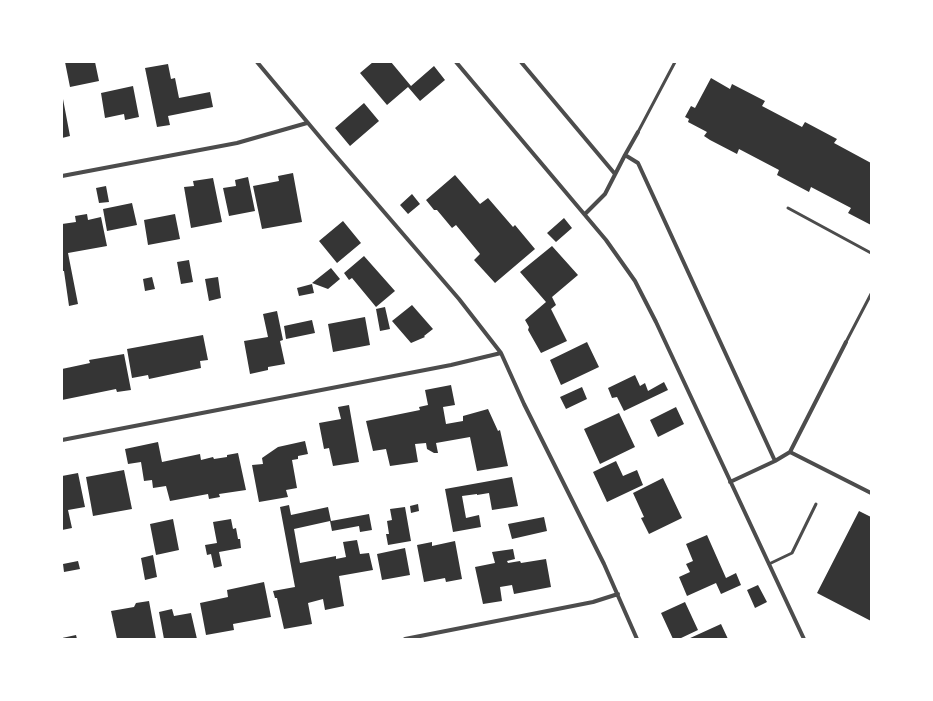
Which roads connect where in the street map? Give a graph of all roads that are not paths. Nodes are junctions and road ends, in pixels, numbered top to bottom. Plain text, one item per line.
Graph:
1 (256, 62) edge
2 (456, 62) edge
3 (521, 62) edge
4 (675, 62) edge
5 (307, 123) junction
6 (638, 132) joint
7 (625, 155) junction
8 (615, 174) junction
9 (62, 176) edge
10 (788, 208) dead end
11 (585, 214) junction
12 (871, 253) edge
13 (871, 294) edge
14 (846, 342) joint
15 (501, 352) junction
16 (62, 440) edge
17 (790, 452) junction
18 (775, 461) junction
19 (730, 482) junction
20 (871, 493) edge
21 (816, 504) dead end
22 (769, 564) junction
23 (618, 594) junction
24 (405, 639) edge
25 (637, 639) edge
26 (804, 639) edge

1 - 5 street
2 - 11 street
3 - 8 street
4 - 6 lane
5 - 9 street
5 - 15 street
6 - 7 street
7 - 8 street
7 - 18 street
8 - 11 street
10 - 12 lane
11 - 19 street
13 - 14 lane
14 - 17 street
15 - 16 street
15 - 23 street
17 - 18 street
17 - 20 street
18 - 19 street
19 - 22 street
21 - 22 lane
22 - 26 street
23 - 24 street
23 - 25 street

